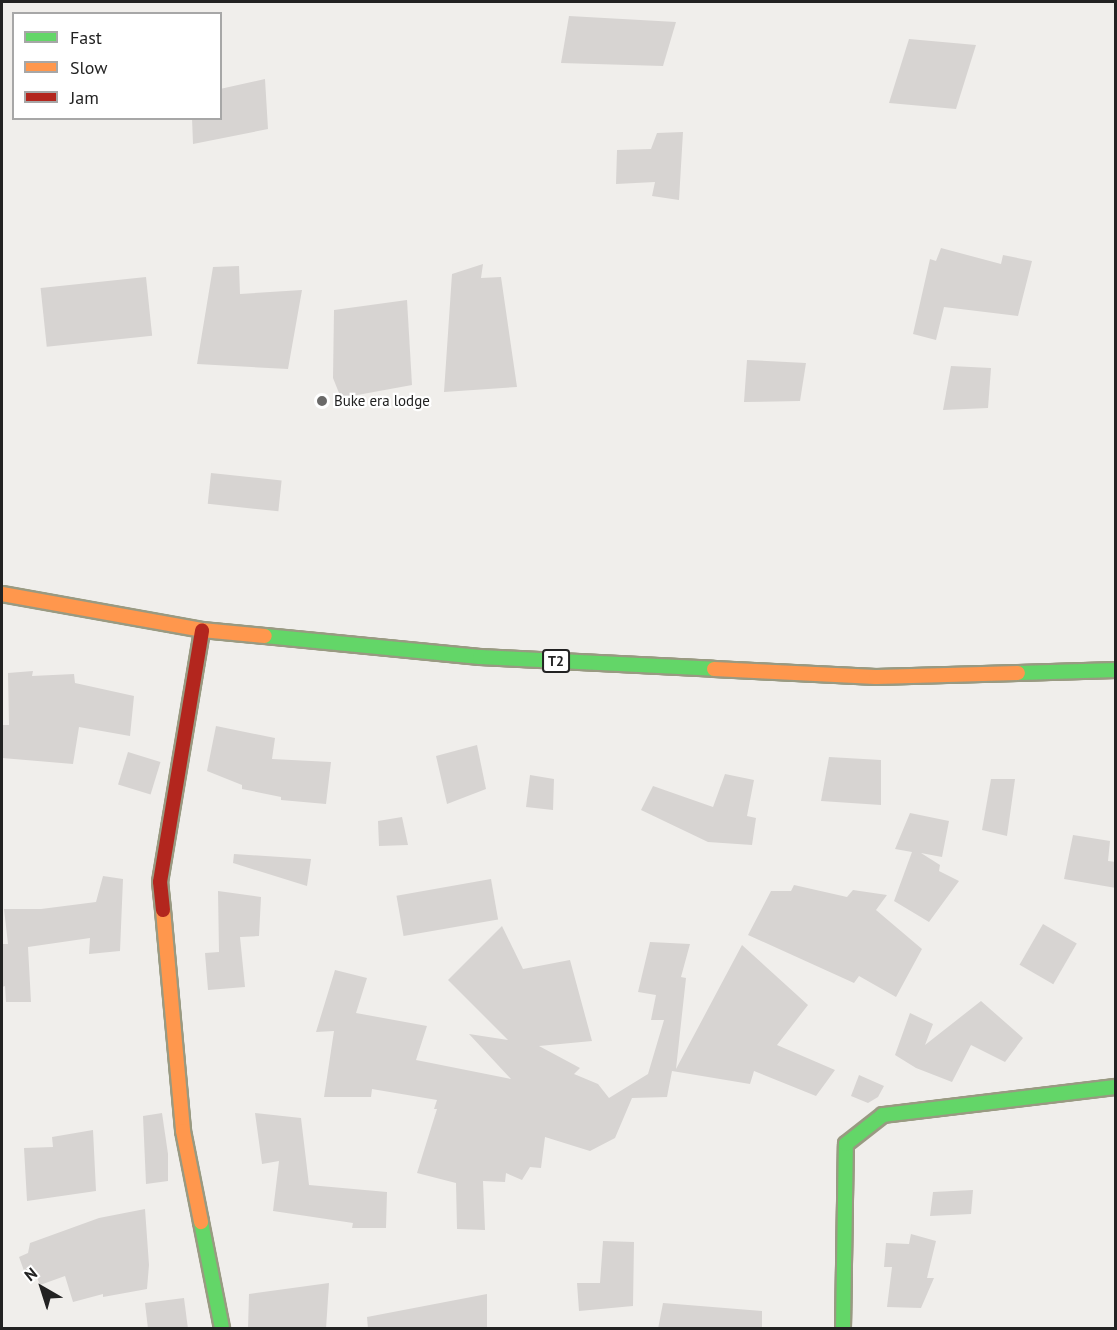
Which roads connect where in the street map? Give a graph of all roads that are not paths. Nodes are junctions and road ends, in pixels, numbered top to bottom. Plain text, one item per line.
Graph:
1 (2, 594) edge
2 (202, 630) junction
3 (1116, 670) edge
4 (1116, 1087) edge
5 (222, 1329) edge
6 (843, 1329) edge

1 - 2 main road, T2
2 - 3 main road, T2
2 - 5 main road
4 - 6 main road

